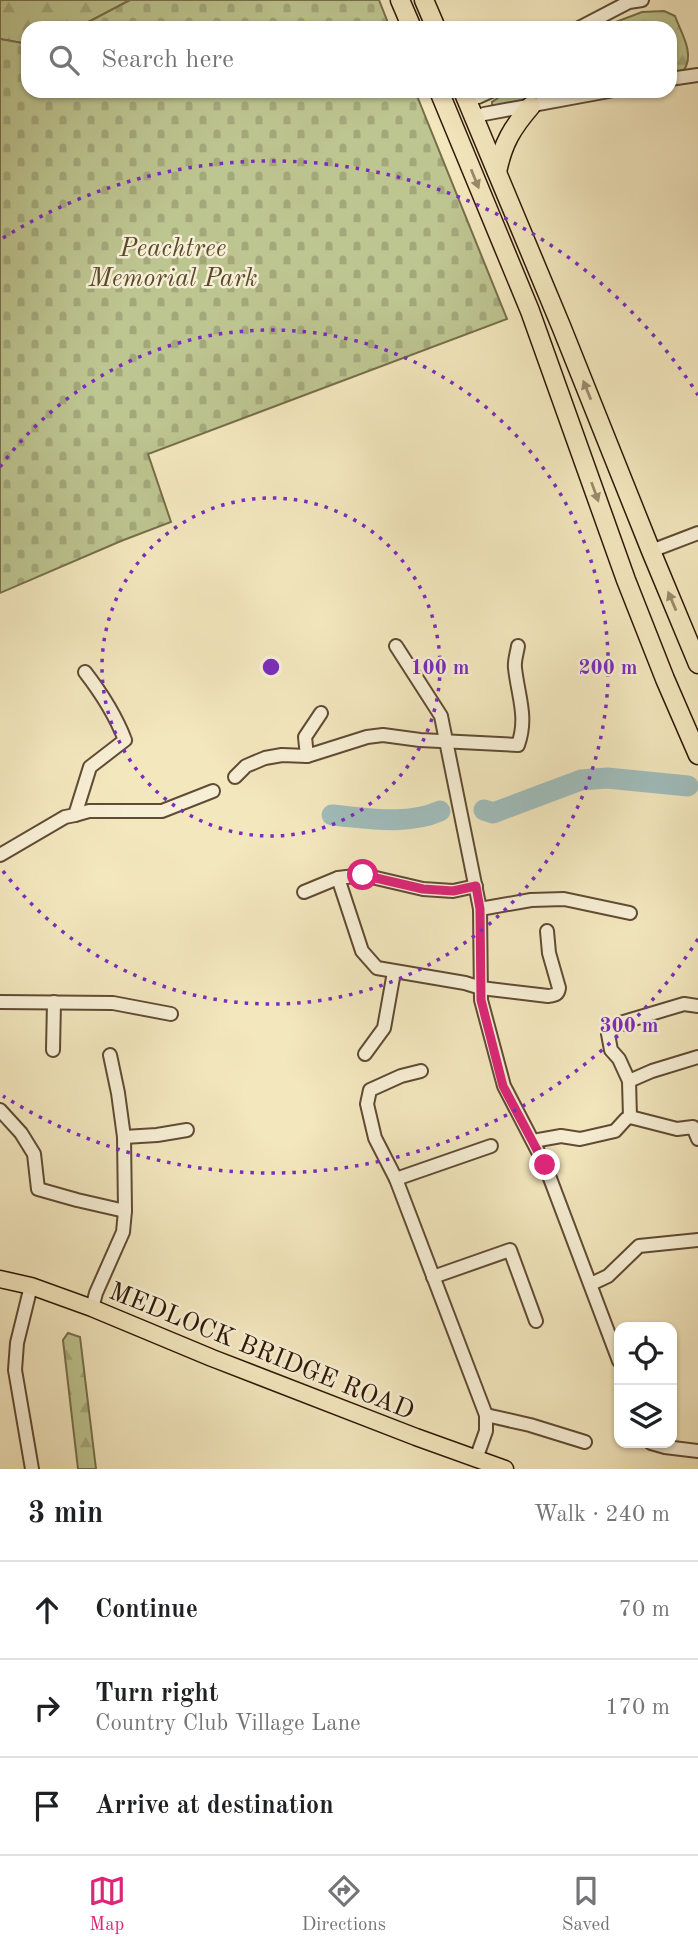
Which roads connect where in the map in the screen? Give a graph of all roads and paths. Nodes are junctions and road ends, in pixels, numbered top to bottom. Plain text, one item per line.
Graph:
1 (400, 0) edge
2 (424, 0) edge
3 (642, 0) edge
4 (409, 21) edge
5 (433, 21) edge
6 (592, 21) edge
7 (698, 75) edge
8 (677, 78) edge
9 (442, 98) edge
10 (471, 98) edge
11 (573, 98) edge
12 (531, 106) junction
13 (484, 114) dead end
14 (497, 172) junction
15 (698, 533) edge
16 (651, 551) junction
17 (397, 646) dead end
18 (518, 646) dead end
19 (698, 664) edge
20 (85, 672) dead end
21 (321, 713) dead end
22 (446, 741) junction
23 (698, 755) edge
24 (307, 756) junction
25 (234, 777) dead end
26 (213, 791) dead end
27 (75, 815) junction
28 (0, 855) edge
29 (338, 878) junction
30 (476, 886) junction
31 (304, 892) dead end
32 (480, 909) junction
33 (630, 913) dead end
34 (547, 931) dead end
35 (394, 972) junction
36 (481, 988) junction
37 (0, 1002) edge
38 (54, 1002) junction
39 (698, 1006) edge
40 (171, 1014) dead end
41 (53, 1050) dead end
42 (365, 1054) dead end
43 (110, 1055) dead end
44 (698, 1057) edge
45 (421, 1071) dead end
46 (629, 1081) junction
47 (0, 1110) edge
48 (630, 1117) junction
49 (187, 1130) dead end
50 (124, 1137) junction
51 (698, 1139) edge
52 (533, 1141) junction
53 (491, 1146) dead end
54 (396, 1179) junction
55 (125, 1211) junction
56 (698, 1240) edge
57 (433, 1277) junction
58 (0, 1279) edge
59 (591, 1284) junction
60 (31, 1286) junction
61 (92, 1308) junction
62 (536, 1321) dead end
63 (614, 1347) edge
64 (486, 1415) junction
65 (585, 1442) dead end
66 (673, 1448) edge
67 (698, 1451) edge
68 (476, 1459) junction
69 (33, 1469) edge
70 (505, 1469) edge

1 - 4 highway
2 - 5 highway
3 - 6 street
7 - 8 street
9 -> 23 highway
10 - 14 highway
11 - 12 street
12 - 13 street
12 - 14 highway
16 -> 14 highway
15 - 16 street
19 -> 16 highway
17 - 22 street
18 - 22 street
20 - 27 street
21 - 24 street
22 - 24 street
22 - 30 street
24 - 25 street
26 - 27 street
27 - 28 street
29 - 30 street
29 - 31 street
29 - 35 street
30 - 32 street
32 - 33 street
32 - 36 street
34 - 36 street
35 - 36 street
35 - 42 street
36 - 52 street
37 - 38 street
38 - 40 street
38 - 41 street
39 - 46 street
43 - 50 street
44 - 46 street
45 - 54 street
46 - 48 street
47 - 55 street
48 - 51 street
48 - 52 street
49 - 50 street
50 - 55 street
52 - 59 street
53 - 54 street
54 - 57 street
55 - 61 street
56 - 59 street
57 - 62 street
57 - 64 street
58 - 60 main road, MEDLOCK BRIDGE ROAD
59 - 63 street
60 - 61 main road, MEDLOCK BRIDGE ROAD
60 - 69 street
61 - 68 main road, MEDLOCK BRIDGE ROAD
64 - 65 street
64 - 68 street
66 - 67 street
68 - 70 main road, MEDLOCK BRIDGE ROAD

